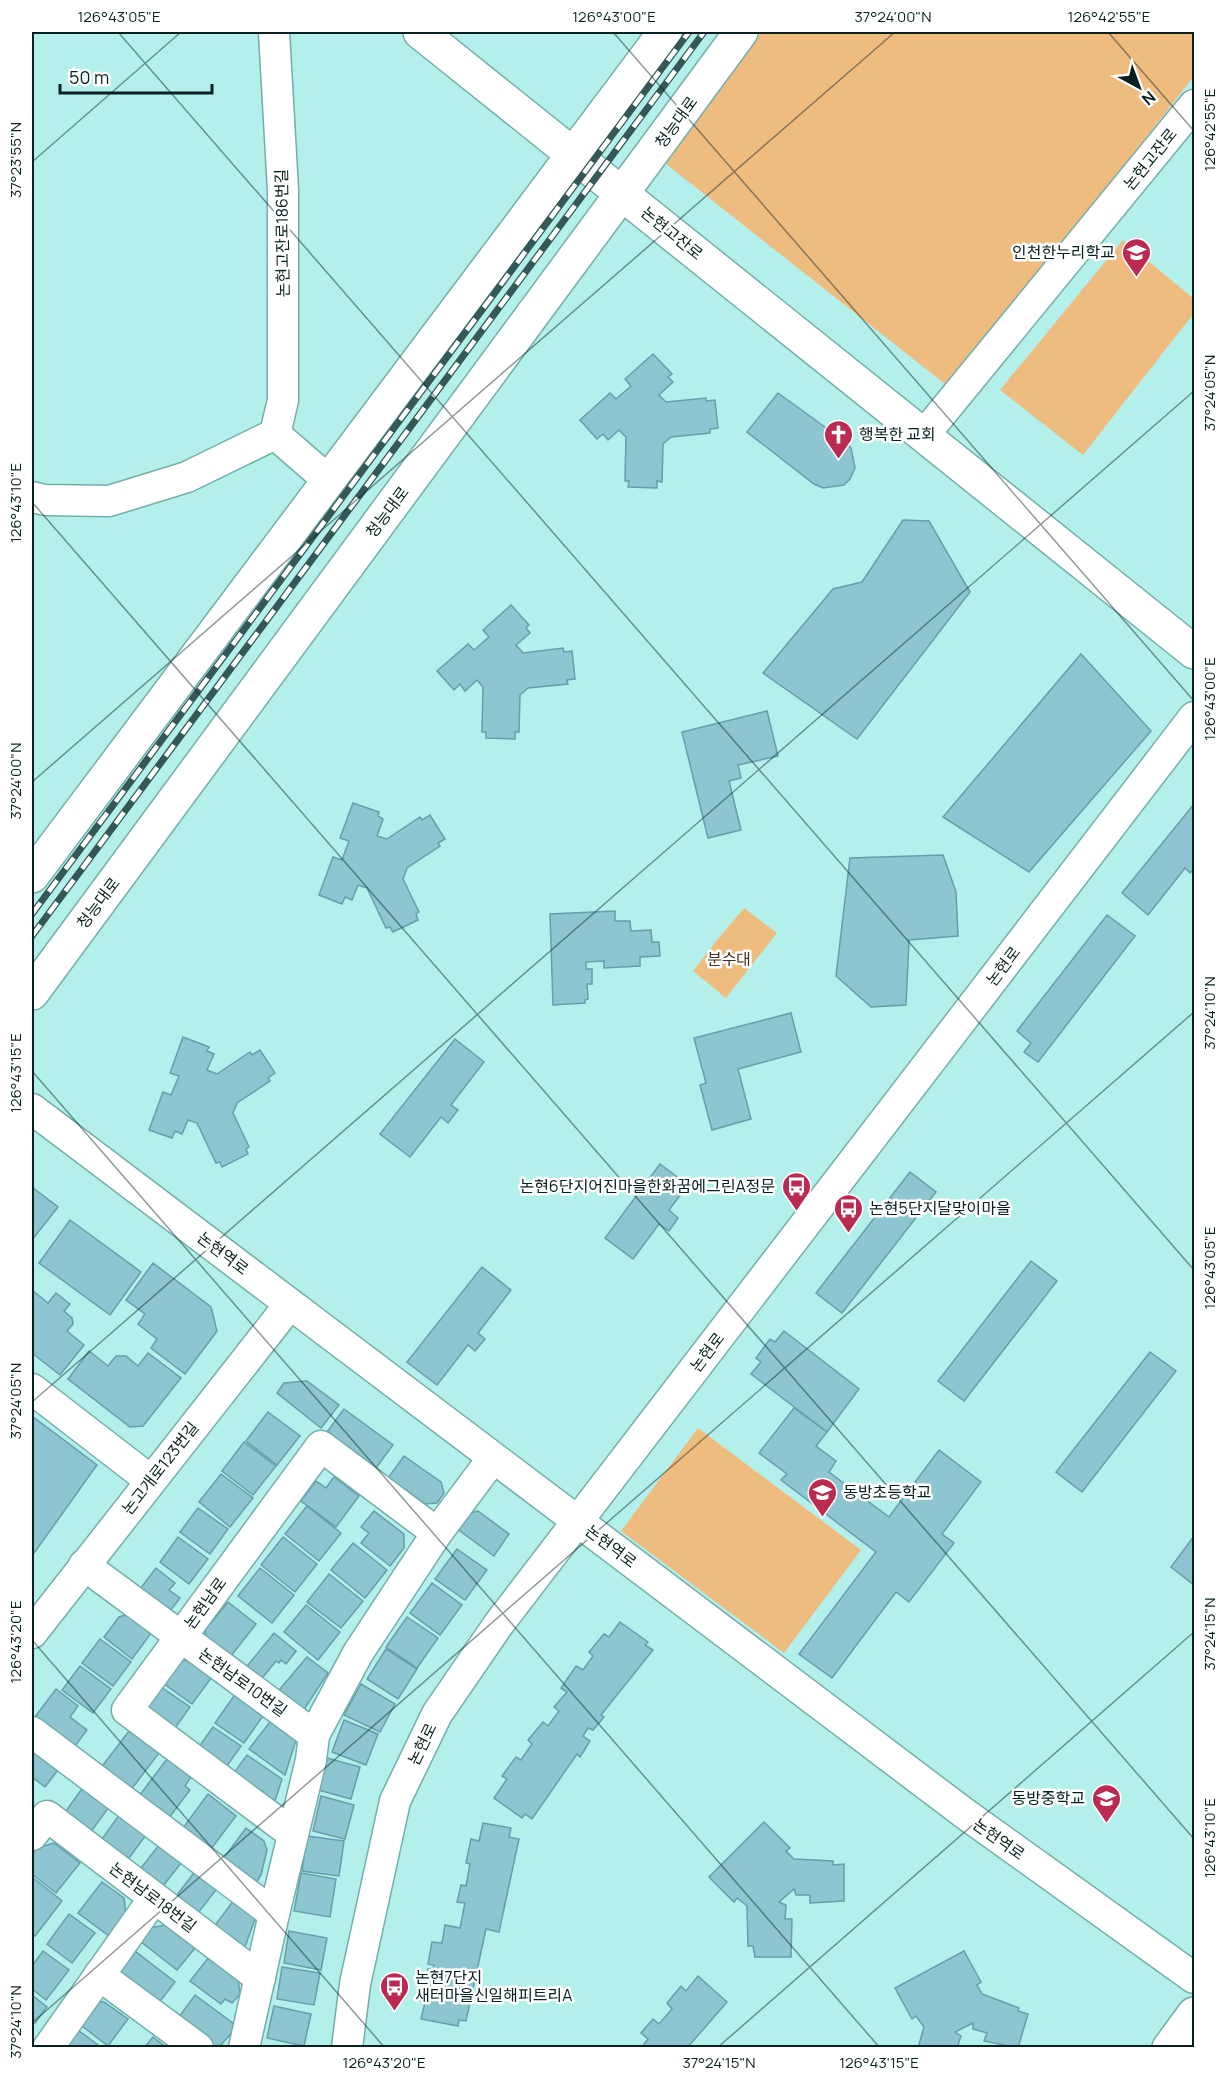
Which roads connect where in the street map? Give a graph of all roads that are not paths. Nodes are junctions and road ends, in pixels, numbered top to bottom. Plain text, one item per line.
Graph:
1 (274, 32) edge
2 (420, 32) edge
3 (664, 32) edge
4 (741, 32) edge
5 (1194, 105) edge
6 (573, 154) junction
7 (622, 194) junction
8 (275, 434) junction
9 (924, 435) junction
10 (328, 480) junction
11 (32, 497) edge
12 (1194, 652) edge
13 (1194, 717) edge
14 (32, 876) edge
15 (32, 993) edge
16 (32, 1108) edge
17 (290, 1304) junction
18 (32, 1389) edge
19 (494, 1458) junction
20 (150, 1480) junction
21 (577, 1521) junction
22 (437, 1533) junction
23 (84, 1565) junction
24 (32, 1633) edge
25 (180, 1636) junction
26 (32, 1732) edge
27 (314, 1735) junction
28 (39, 1825) edge
29 (293, 1834) junction
30 (154, 1898) junction
31 (274, 1914) junction
32 (99, 1975) junction
33 (260, 1978) junction
34 (1194, 1978) edge
35 (1194, 2014) edge
36 (32, 2044) edge
37 (36, 2048) edge
38 (48, 2048) edge
39 (198, 2048) edge
40 (244, 2048) edge
41 (347, 2048) edge
42 (1169, 2048) edge

1 - 8 street, 논현고잔로186번길
2 - 6 main road, 논현고잔로
3 - 6 main road
4 - 7 main road, 청능대로
5 - 9 street, 논현고잔로
6 - 7 main road, 논현고잔로
6 - 10 main road
7 - 9 main road, 논현고잔로
7 - 15 main road, 청능대로
8 - 10 street
8 - 11 street
9 - 12 main road, 논현고잔로
10 - 14 main road
13 - 21 street, 논현로
16 - 17 street, 논현역로
17 - 19 street, 논현역로
17 - 20 street, 논고개로123번길
18 - 20 street
19 - 21 street, 논현역로
19 - 22 street
20 - 23 street, 논고개로123번길
21 - 34 street, 논현역로
21 - 41 street, 논현로
22 - 25 street, 논현남로
22 - 27 street
23 - 24 street, 논고개로123번길
23 - 25 street, 논현남로10번길
25 - 27 street, 논현남로10번길
25 - 29 street, 논현남로
26 - 31 street
27 - 29 street
28 - 30 street, 논현남로18번길
29 - 31 street
30 - 32 street
30 - 33 street, 논현남로18번길
31 - 33 street
32 - 38 street
32 - 39 street
33 - 40 street
35 - 42 main road
36 - 37 street

